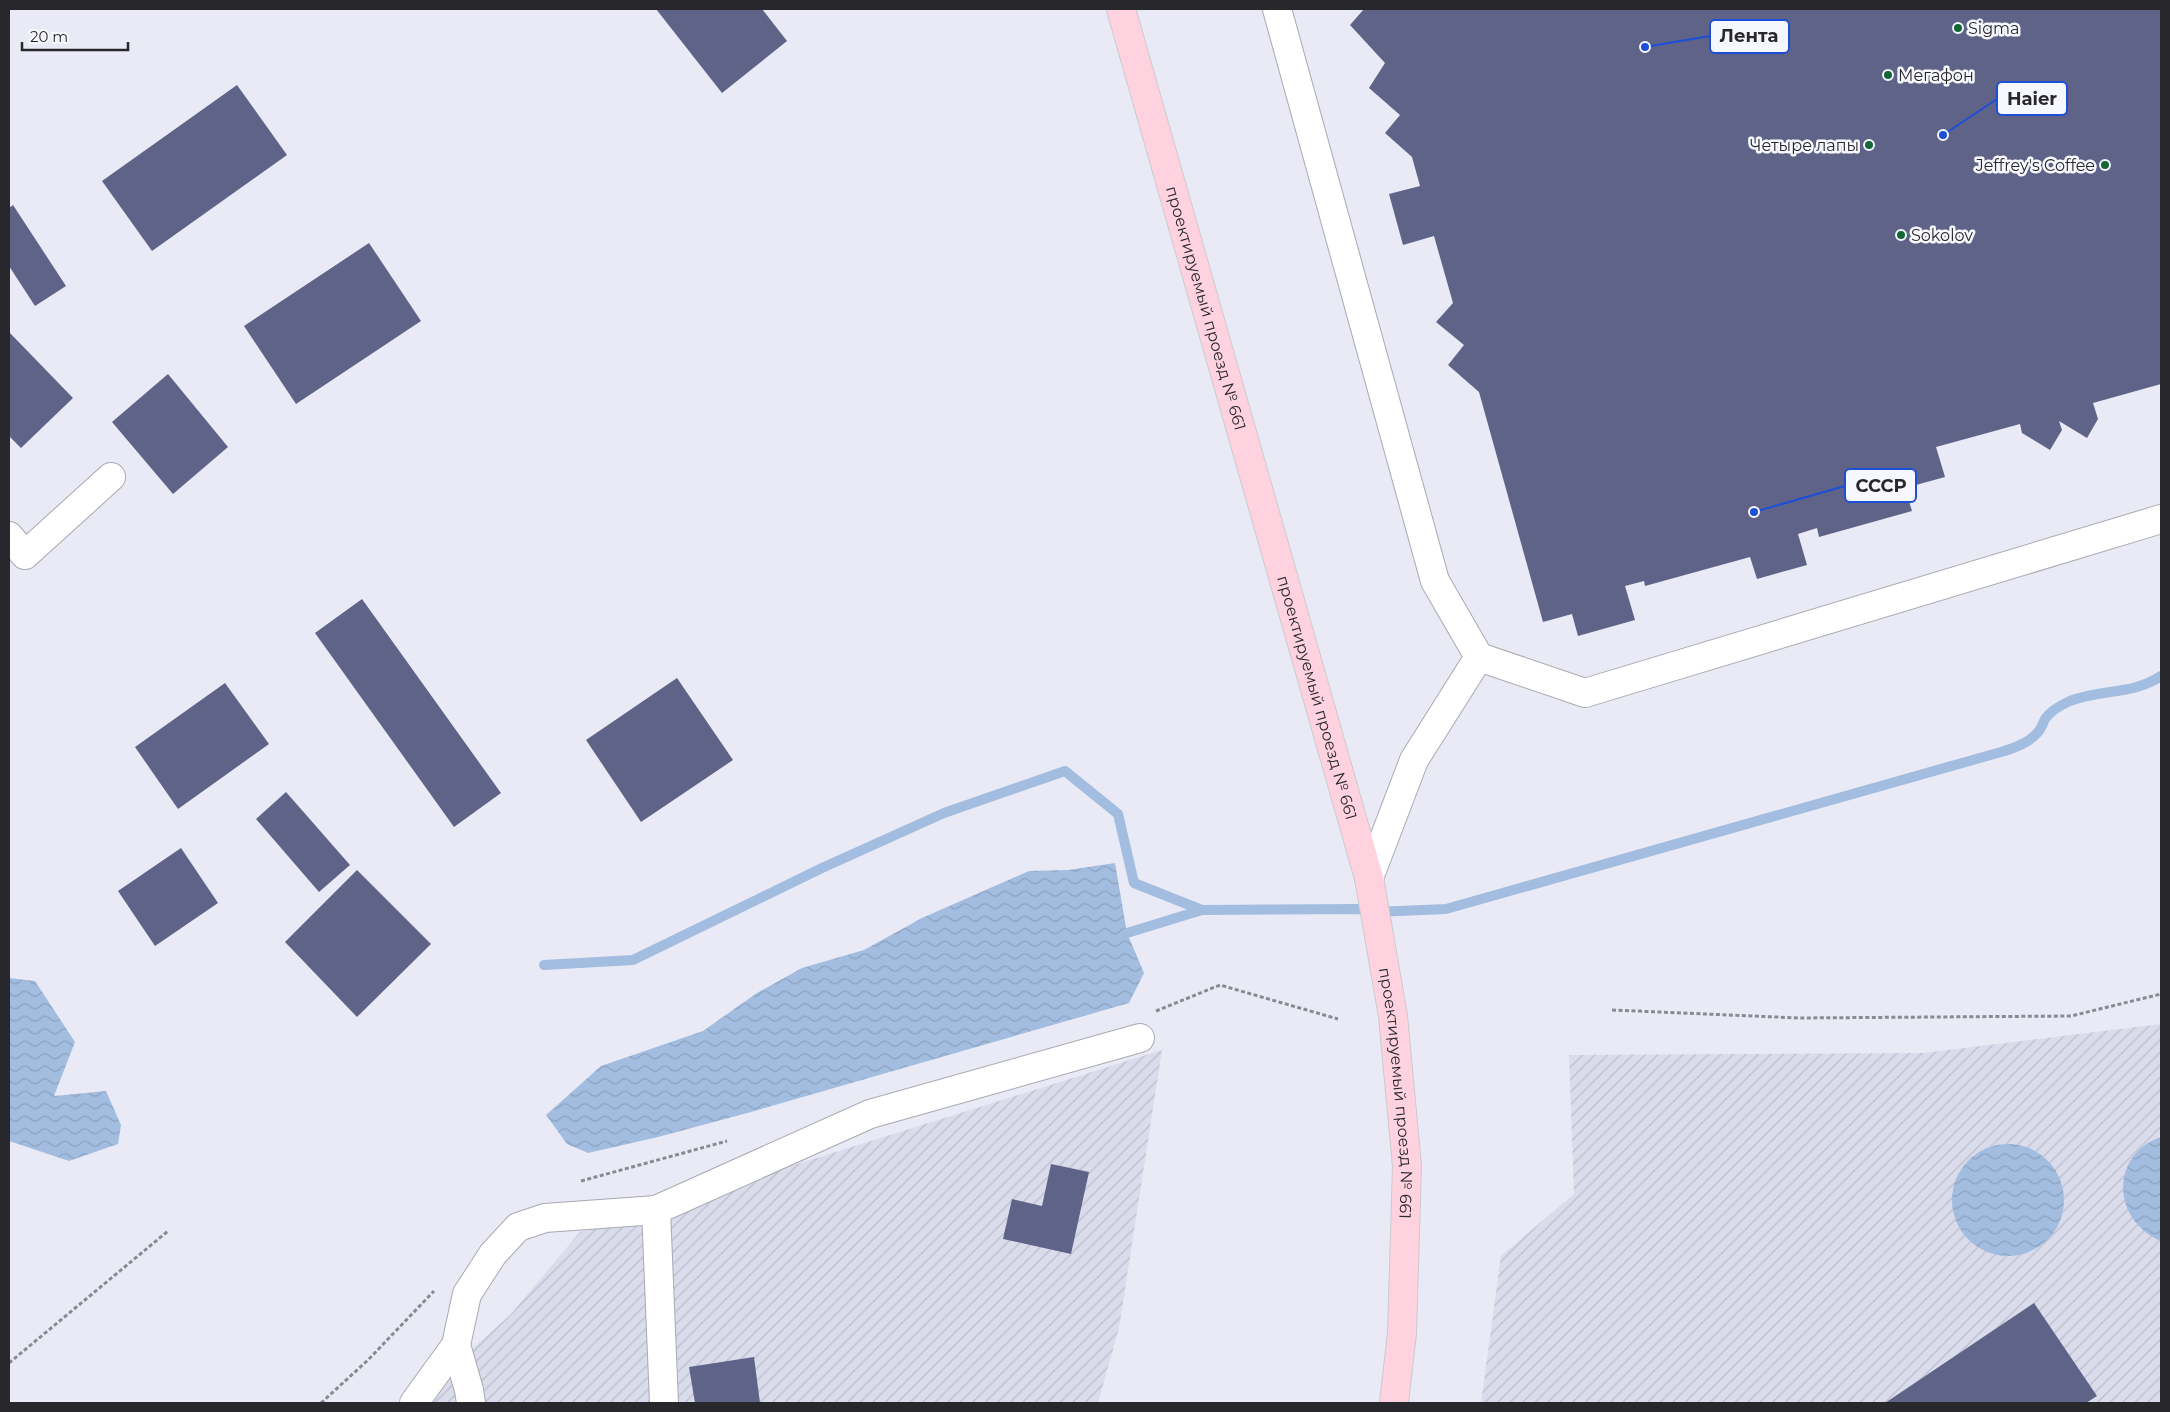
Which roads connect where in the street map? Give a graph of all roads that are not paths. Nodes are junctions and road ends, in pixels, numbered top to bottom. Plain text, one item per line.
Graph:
1 (1121, 9) edge
2 (1277, 9) edge
3 (112, 477) dead end
4 (2161, 520) edge
5 (9, 536) edge
6 (1479, 657) junction
7 (1369, 878) junction
8 (1140, 1038) dead end
9 (656, 1210) junction
10 (456, 1345) junction
11 (414, 1403) edge
12 (471, 1403) edge
13 (664, 1403) edge
14 (1394, 1403) edge

1 - 7 main road, проектируемый проезд № 661
2 - 6 street
3 - 5 street
4 - 6 street
6 - 7 street
7 - 14 main road, проектируемый проезд № 661
8 - 9 street
9 - 10 street
9 - 13 street
10 - 11 street
10 - 12 street

